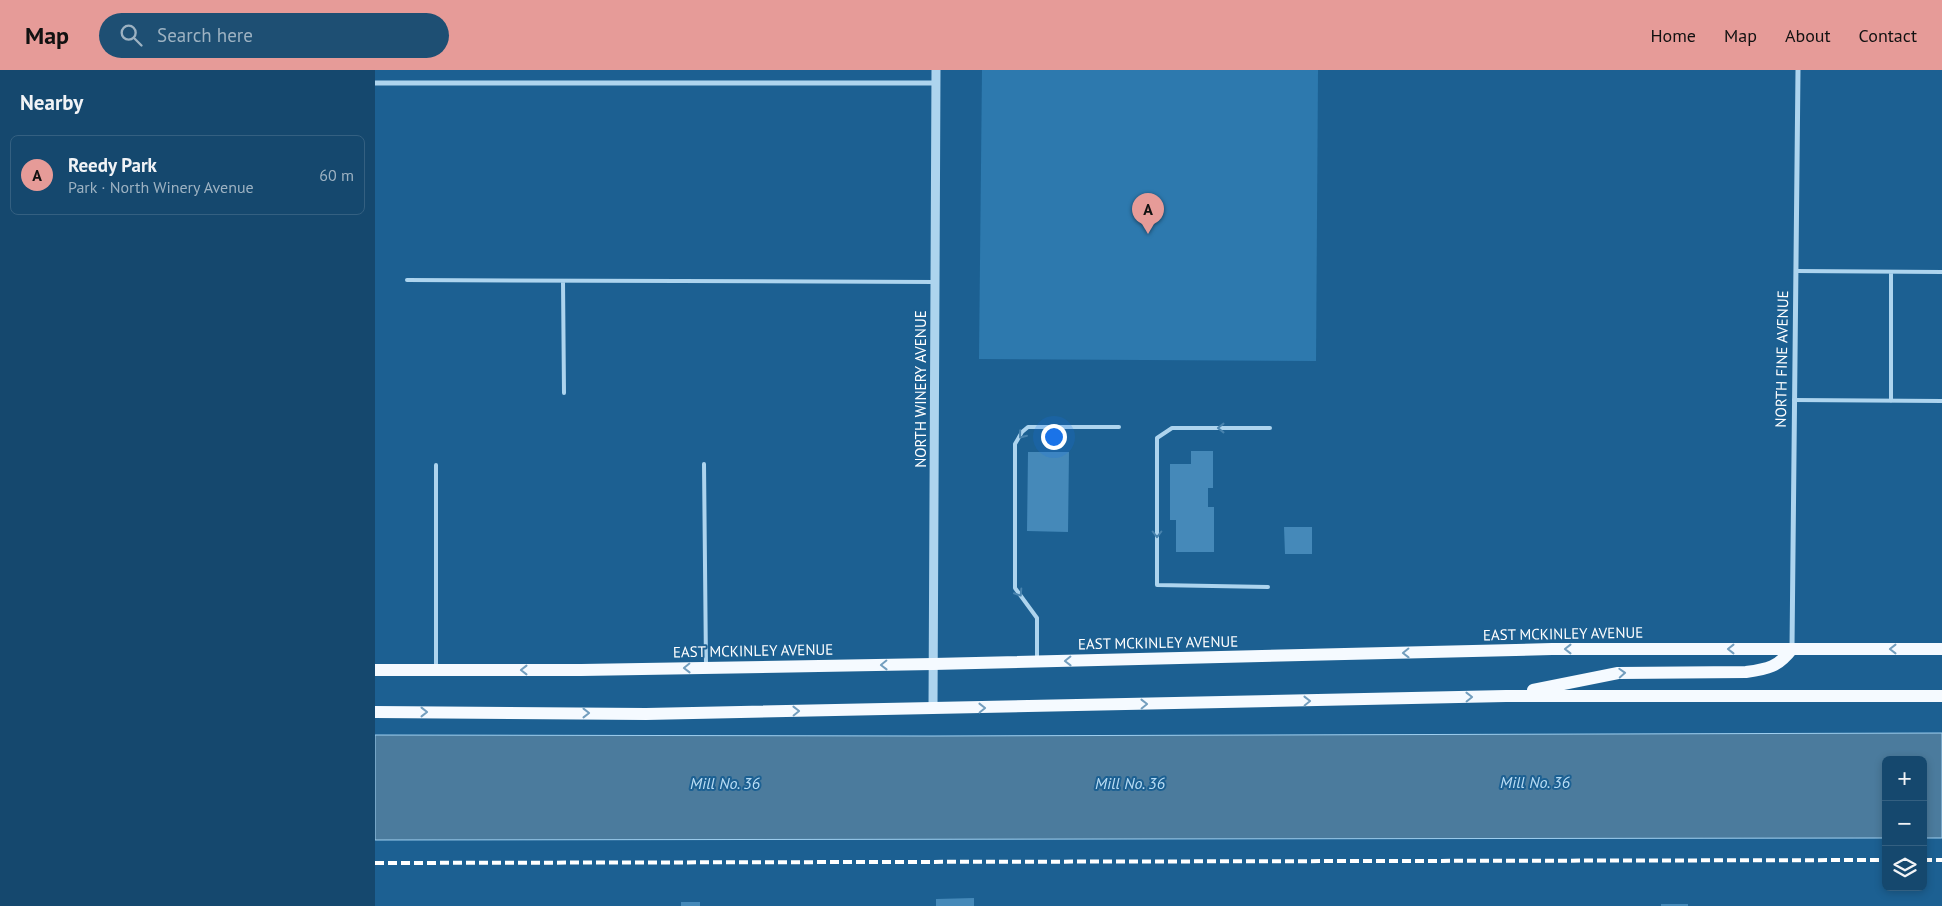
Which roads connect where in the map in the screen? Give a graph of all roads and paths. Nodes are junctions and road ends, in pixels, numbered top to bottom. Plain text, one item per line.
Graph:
1 (936, 70) edge
2 (1798, 70) edge
3 (375, 83) edge
4 (936, 83) junction
5 (1796, 271) junction
6 (1891, 272) junction
7 (1942, 272) edge
8 (407, 280) dead end
9 (563, 281) junction
10 (935, 282) junction
11 (564, 393) dead end
12 (1795, 400) junction
13 (1891, 401) junction
14 (1942, 401) edge
15 (1119, 427) dead end
16 (1269, 428) dead end
17 (704, 464) dead end
18 (437, 465) dead end
19 (1268, 587) dead end
20 (1791, 649) junction
21 (1942, 649) edge
22 (1037, 662) junction
23 (933, 664) junction
24 (706, 668) junction
25 (375, 670) edge
26 (436, 670) junction
27 (1506, 696) junction
28 (1942, 696) edge
29 (933, 709) junction
30 (375, 712) edge

1 - 4 street, NORTH WINERY AVENUE
2 - 5 street, NORTH FINE AVENUE
3 - 4 street
4 - 10 street, NORTH WINERY AVENUE
5 - 6 lane
5 - 12 street, NORTH FINE AVENUE
6 - 7 lane
6 - 13 lane
8 - 9 lane
9 - 10 lane
9 - 11 lane
10 - 23 street, NORTH WINERY AVENUE
12 - 13 lane
12 - 20 street, NORTH FINE AVENUE
13 - 14 lane
15 -> 22 lane
16 -> 19 lane
17 - 24 lane
18 - 26 lane
21 -> 20 main road, EAST MCKINLEY AVENUE
20 -> 22 main road, EAST MCKINLEY AVENUE
27 -> 20 main road
22 - 23 main road, EAST MCKINLEY AVENUE
23 -> 24 main road, EAST MCKINLEY AVENUE
23 - 29 street, NORTH WINERY AVENUE
24 -> 26 main road, EAST MCKINLEY AVENUE
25 - 26 main road, EAST MCKINLEY AVENUE
27 - 28 main road
29 -> 27 main road
30 -> 29 main road

